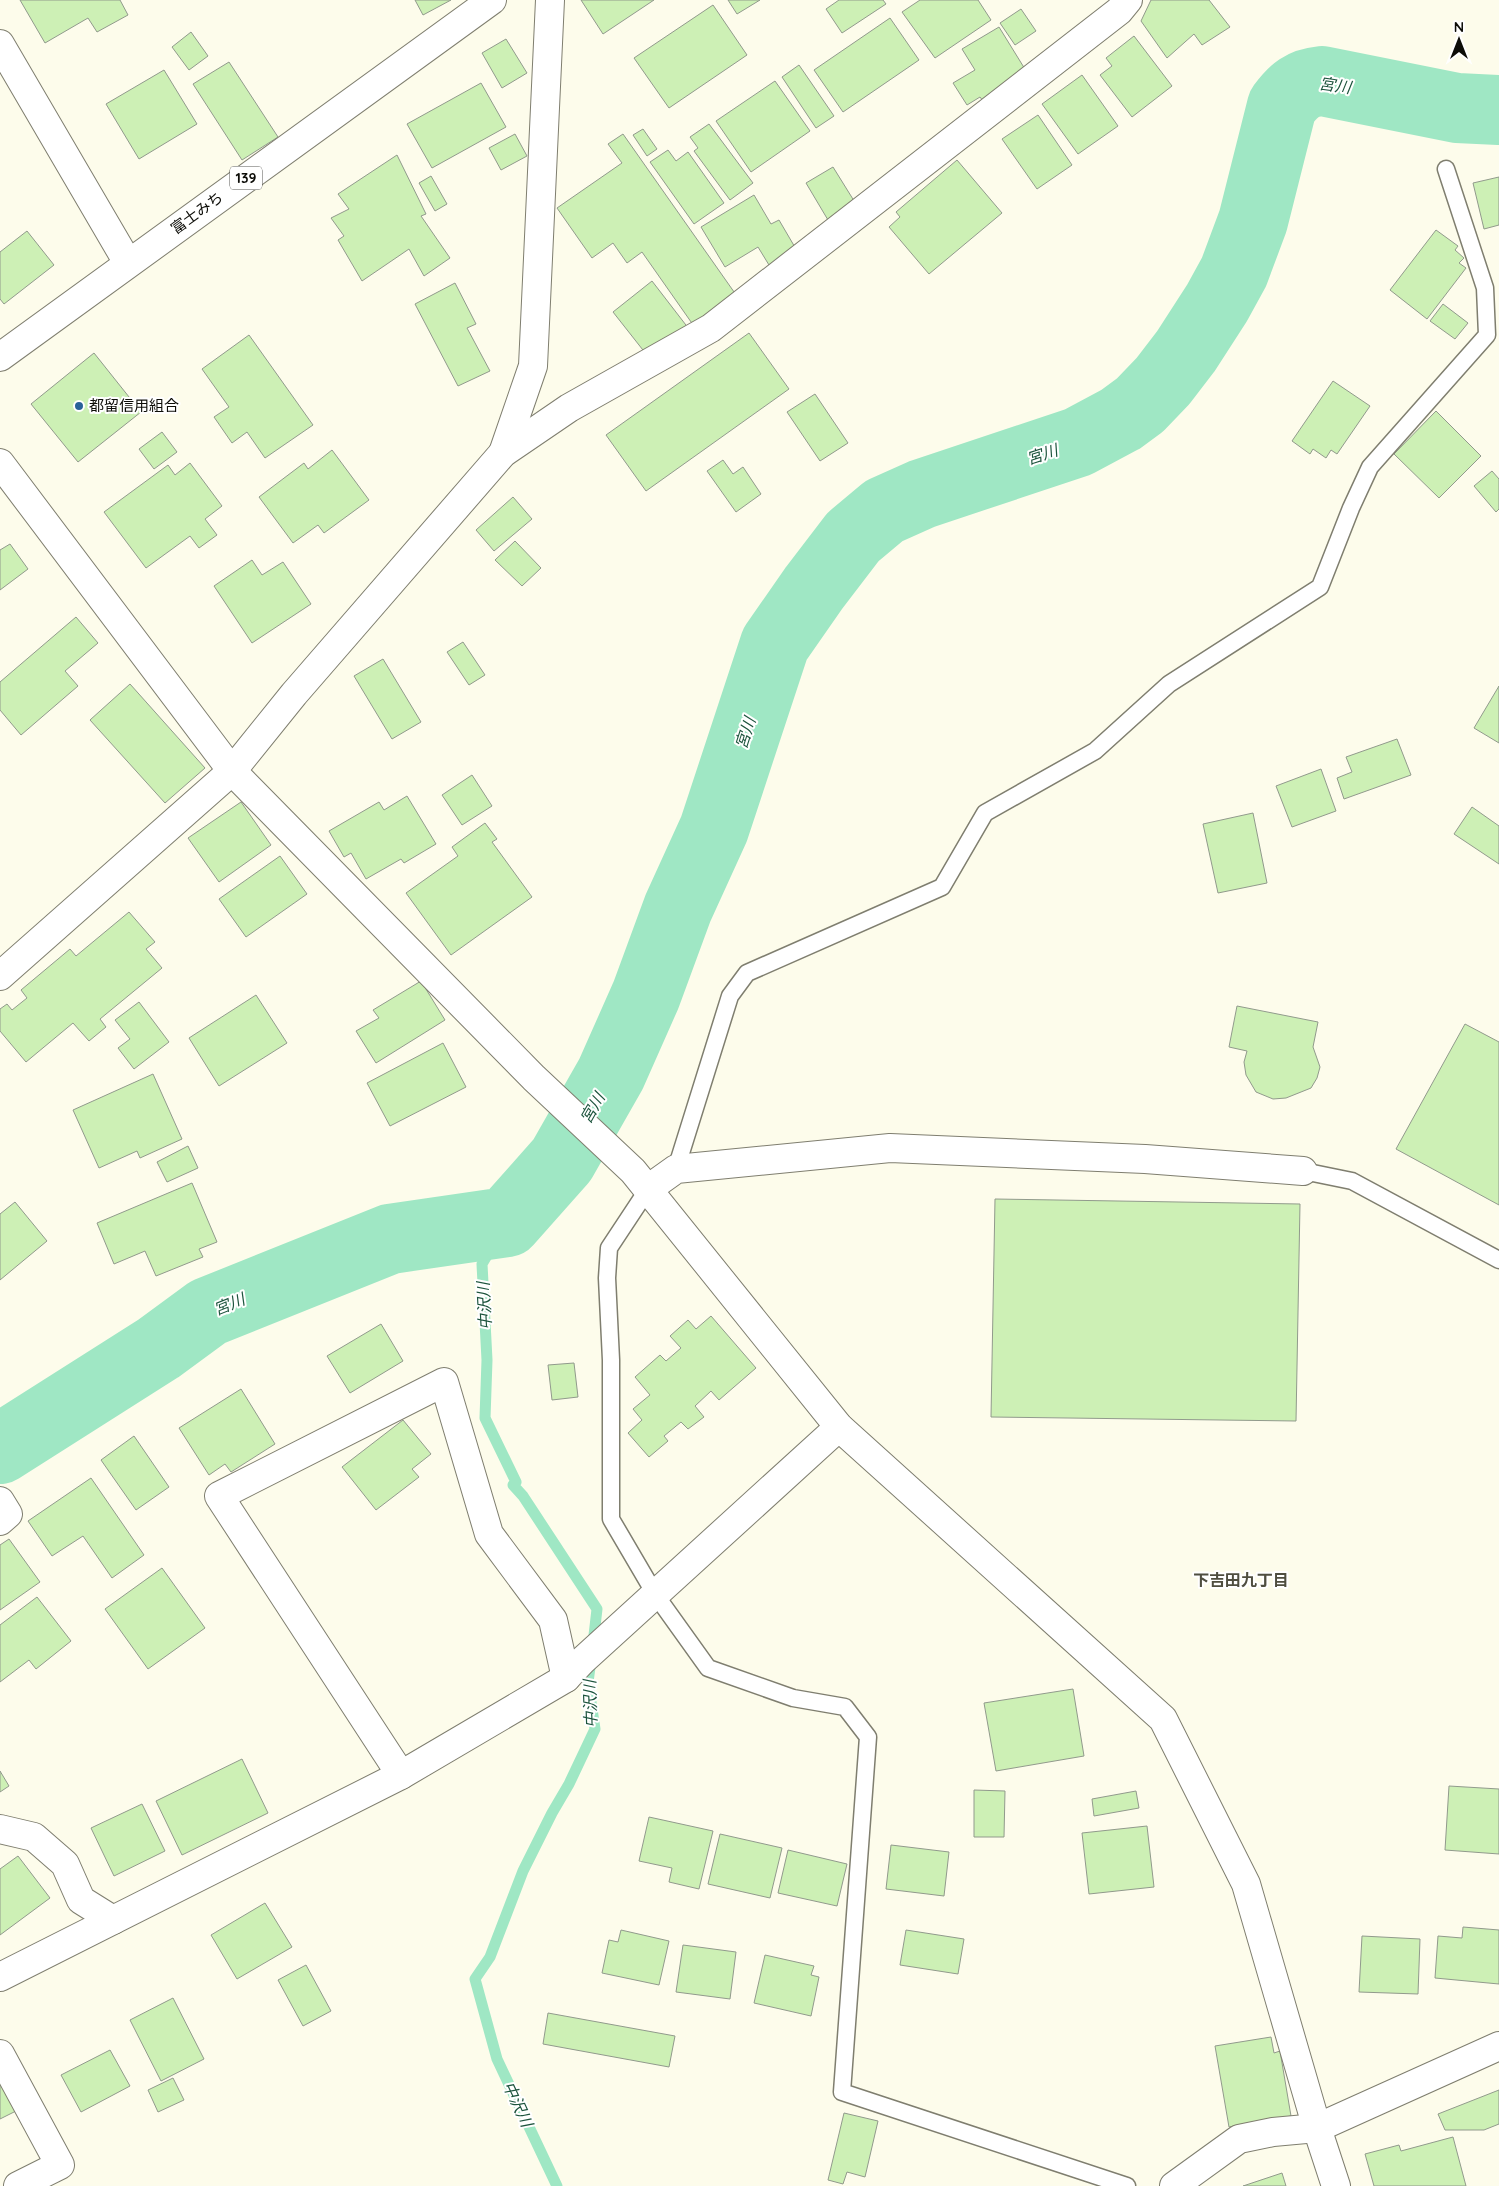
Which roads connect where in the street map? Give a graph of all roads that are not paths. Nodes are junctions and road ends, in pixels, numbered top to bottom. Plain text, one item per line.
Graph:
1 (492, 0) edge
2 (550, 0) edge
3 (1128, 0) edge
4 (0, 44) edge
5 (1446, 169) dead end
6 (128, 263) junction
7 (0, 357) edge
8 (503, 453) junction
9 (0, 463) edge
10 (232, 771) junction
11 (0, 976) edge
12 (676, 1169) junction
13 (1303, 1172) joint
14 (641, 1180) junction
15 (1499, 1260) edge
16 (839, 1428) junction
17 (0, 1501) edge
18 (0, 1521) edge
19 (646, 1602) junction
20 (574, 1670) junction
21 (401, 1775) junction
22 (0, 1829) edge
23 (113, 1920) junction
24 (0, 1976) edge
25 (1499, 2046) edge
26 (0, 2054) edge
27 (1317, 2128) junction
28 (18, 2186) edge
29 (1127, 2186) edge
30 (1174, 2186) edge
31 (1336, 2186) edge

1 - 6 main road, 富士みち / 139
2 - 8 main road
3 - 8 main road
4 - 6 main road
5 - 12 lane
6 - 7 main road, 富士みち / 139
8 - 10 main road
9 - 10 main road
10 - 11 main road
10 - 14 main road
12 - 13 main road
12 - 14 main road
13 - 15 lane
14 - 16 main road
14 - 19 lane
16 - 19 main road
16 - 27 main road
17 - 18 main road
19 - 20 main road
19 - 29 lane
20 - 21 main road
20 - 21 main road
21 - 23 main road
22 - 23 main road
23 - 24 main road
25 - 27 main road
26 - 28 main road
27 - 30 main road
27 - 31 main road

